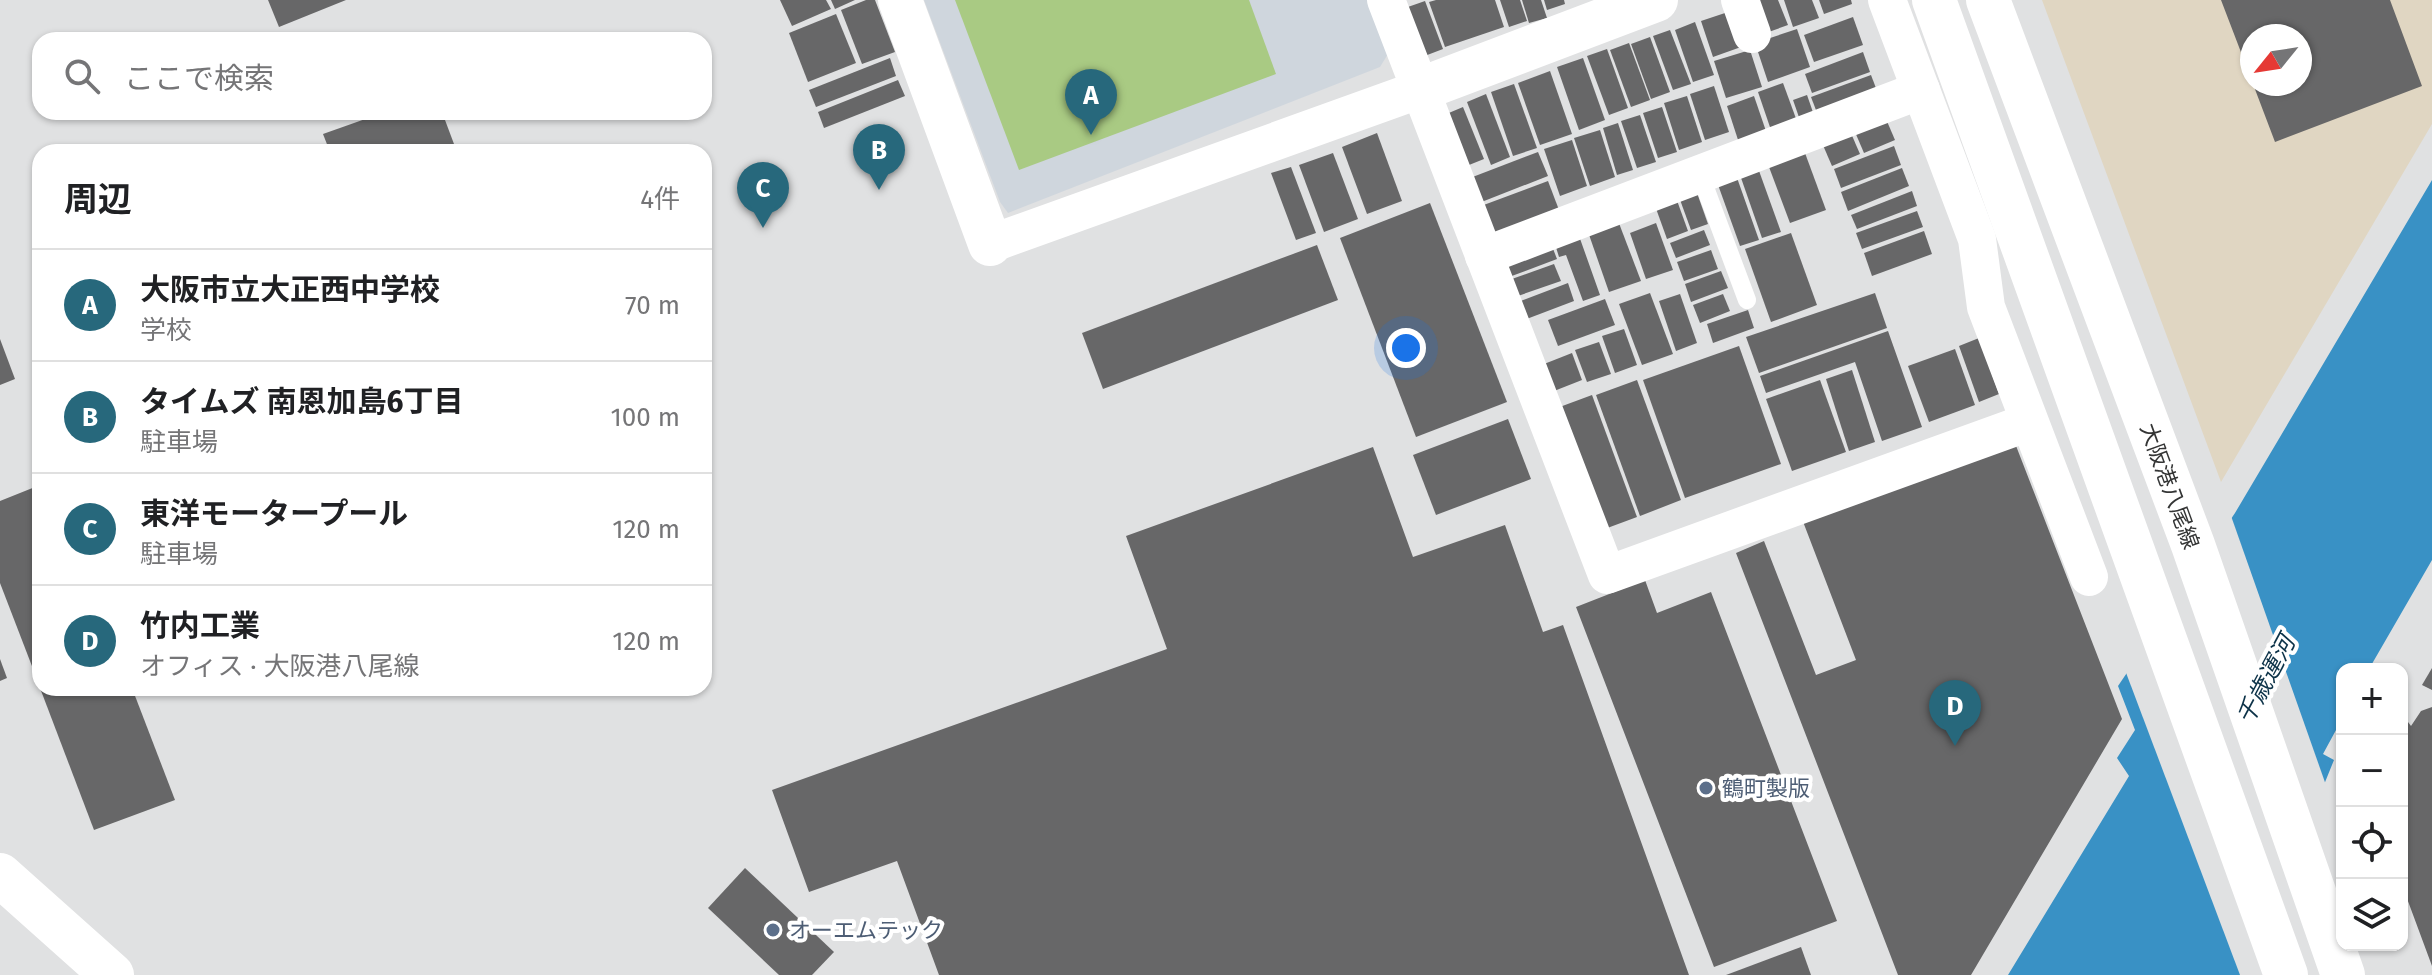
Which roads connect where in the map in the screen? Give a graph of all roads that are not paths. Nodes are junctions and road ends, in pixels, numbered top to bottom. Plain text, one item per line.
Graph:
1 (900, 0) edge
2 (1386, 0) edge
3 (1656, 0) edge
4 (1887, 0) edge
5 (1934, 0) edge
6 (1988, 0) edge
7 (1612, 8) edge
8 (1421, 89) junction
9 (1921, 90) junction
10 (1700, 174) junction
11 (990, 244) joint
12 (1484, 256) junction
13 (1747, 300) dead end
14 (2029, 422) junction
15 (2089, 577) dead end
16 (0, 875) edge
17 (112, 975) edge
18 (2286, 975) edge
19 (2343, 975) edge

1 - 11 main road
2 - 8 street
3 - 7 main road
4 - 9 street
5 - 18 main road
6 - 19 main road, 大阪港八尾線
7 - 8 main road
8 - 11 street
8 - 12 street
9 - 10 street
9 - 14 street
10 - 12 street
10 - 13 lane
12 - 14 street
14 - 15 street
16 - 17 main road

